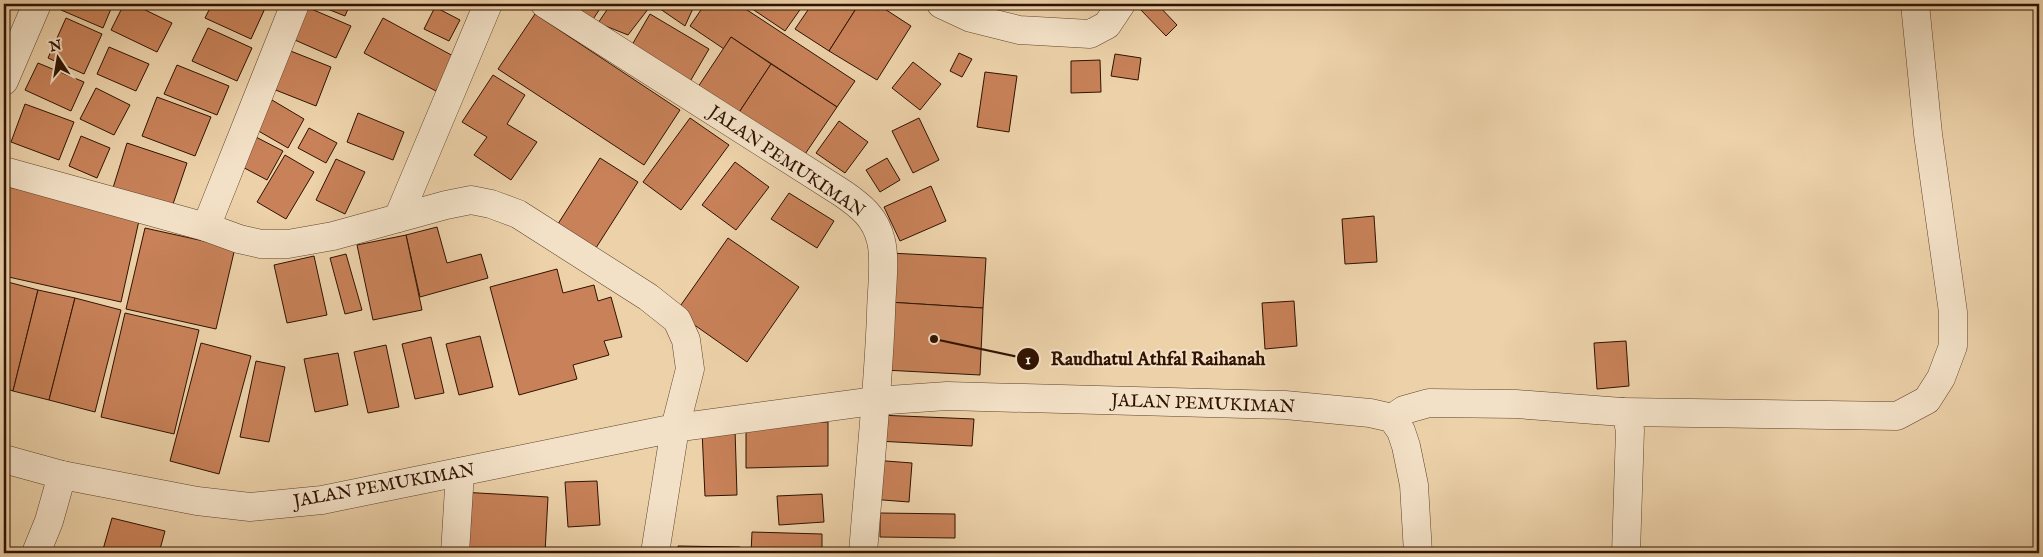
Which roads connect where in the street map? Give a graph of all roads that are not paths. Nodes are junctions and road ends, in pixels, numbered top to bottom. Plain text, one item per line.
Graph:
1 (37, 4) edge
2 (296, 4) edge
3 (488, 4) edge
4 (545, 4) edge
5 (941, 4) edge
6 (1121, 4) edge
7 (1915, 4) edge
8 (4, 80) edge
9 (4, 171) edge
10 (398, 218) junction
11 (206, 227) junction
12 (874, 402) junction
13 (1622, 412) junction
14 (1392, 418) junction
15 (675, 428) junction
16 (4, 459) edge
17 (460, 472) junction
18 (62, 474) junction
19 (36, 553) edge
20 (455, 553) edge
21 (655, 553) edge
22 (864, 553) edge
23 (1418, 553) edge
24 (1626, 553) edge

1 - 8 street
2 - 11 street
3 - 10 street
4 - 12 street, JALAN PEMUKIMAN
5 - 6 street
7 - 13 street
9 - 11 street
10 - 11 street
10 - 15 street
12 - 14 street, JALAN PEMUKIMAN
12 - 15 street, JALAN PEMUKIMAN
12 - 22 street, JALAN PEMUKIMAN
13 - 14 street
13 - 24 street
14 - 23 street
15 - 17 street, JALAN PEMUKIMAN
15 - 21 street
16 - 18 street, JALAN PEMUKIMAN
17 - 18 street, JALAN PEMUKIMAN
17 - 20 street
18 - 19 street

